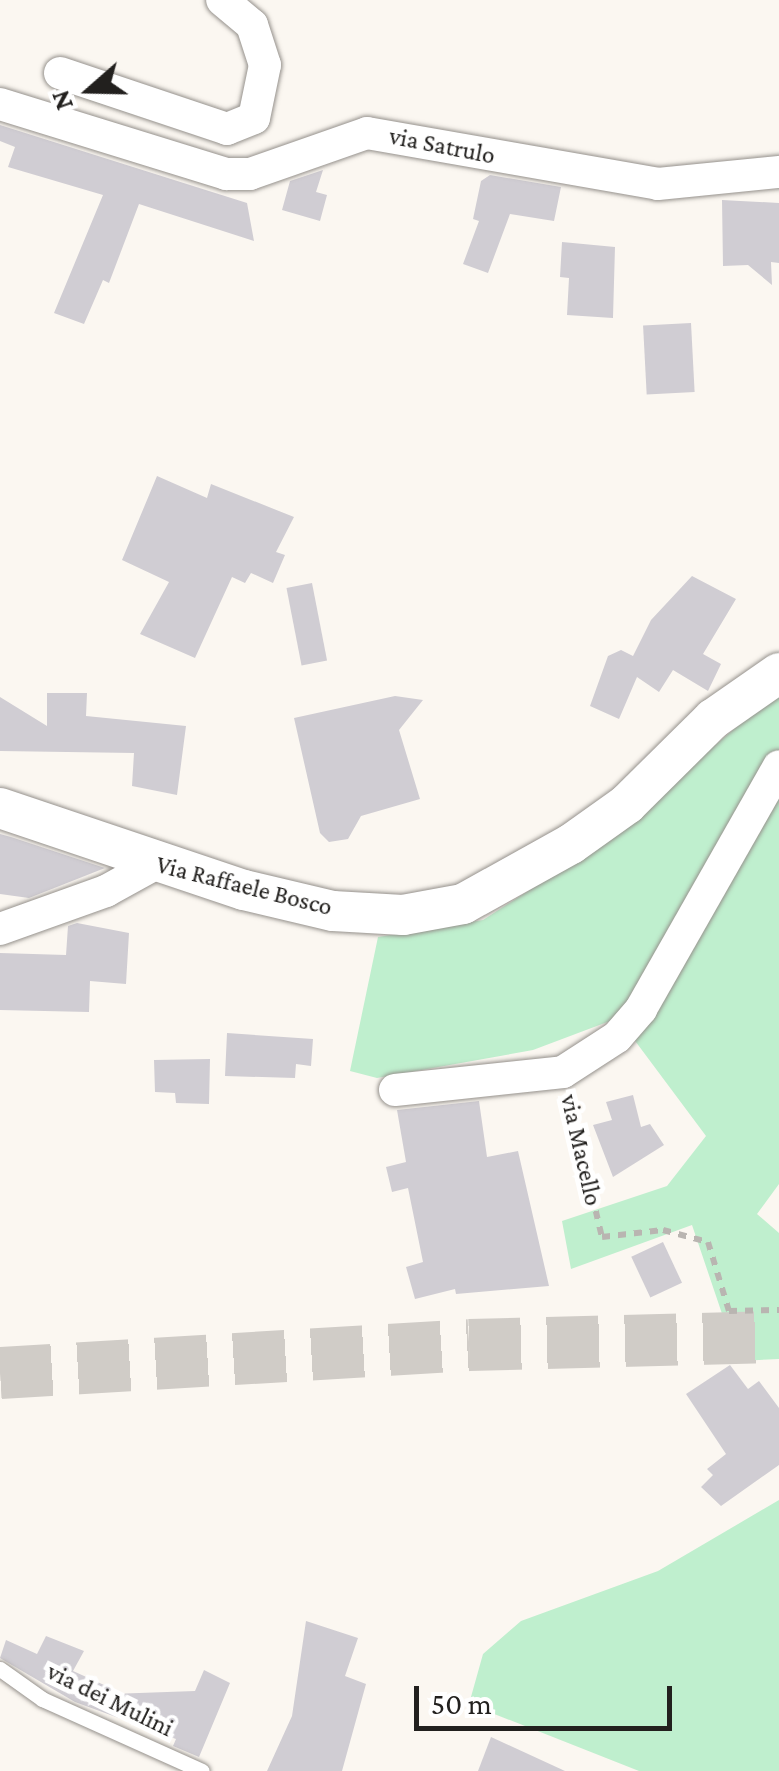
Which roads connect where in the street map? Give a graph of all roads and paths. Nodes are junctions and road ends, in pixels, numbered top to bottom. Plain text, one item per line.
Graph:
1 (222, 0) edge
2 (60, 72) dead end
3 (0, 104) edge
4 (779, 172) edge
5 (779, 673) edge
6 (779, 766) edge
7 (0, 808) edge
8 (154, 864) junction
9 (0, 929) edge
10 (563, 1072) junction
11 (395, 1090) dead end
12 (779, 1310) edge
13 (0, 1668) edge
14 (202, 1771) edge

1 - 2 street
3 - 4 street, via Satrulo
5 - 8 street, Via Raffaele Bosco
6 - 10 street, via Macello
7 - 8 street, Via Raffaele Bosco
8 - 9 street
10 - 11 street, via Macello
10 - 12 path, via Macello
13 - 14 lane, via dei Mulini

